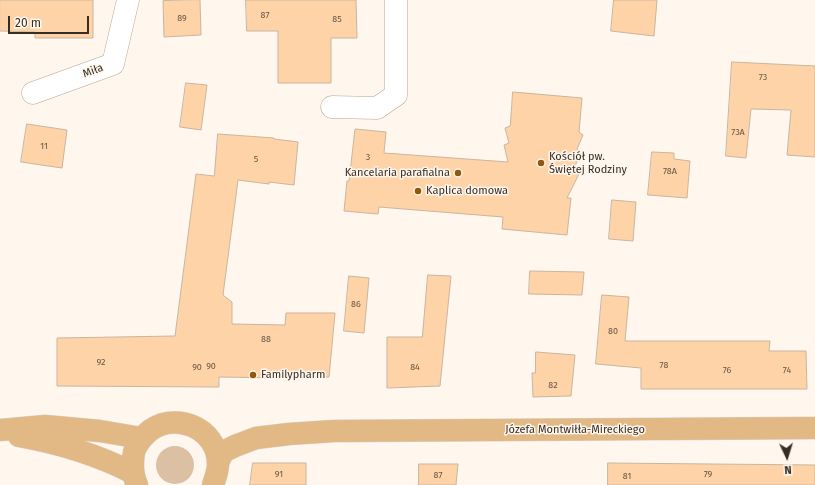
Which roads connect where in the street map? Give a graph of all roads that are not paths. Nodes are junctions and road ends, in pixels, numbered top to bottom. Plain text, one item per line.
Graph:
1 (128, 0) edge
2 (396, 0) edge
3 (33, 92) dead end
4 (332, 107) dead end
5 (815, 428) edge
6 (0, 430) edge
7 (202, 431) junction
8 (334, 431) junction
9 (0, 433) edge
10 (141, 438) junction
11 (218, 463) junction
12 (135, 479) edge
13 (213, 485) edge

1 - 3 street, Miła
2 - 4 street
5 - 8 main road, Józefa Montwiłła-Mireckiego
6 - 10 main road
7 - 8 main road, Józefa Montwiłła-Mireckiego
7 - 10 main road, Józefa Montwiłła-Mireckiego
7 - 11 main road
8 - 11 main road, Józefa Montwiłła-Mireckiego
9 - 12 main road
10 - 12 main road
11 - 13 main road

